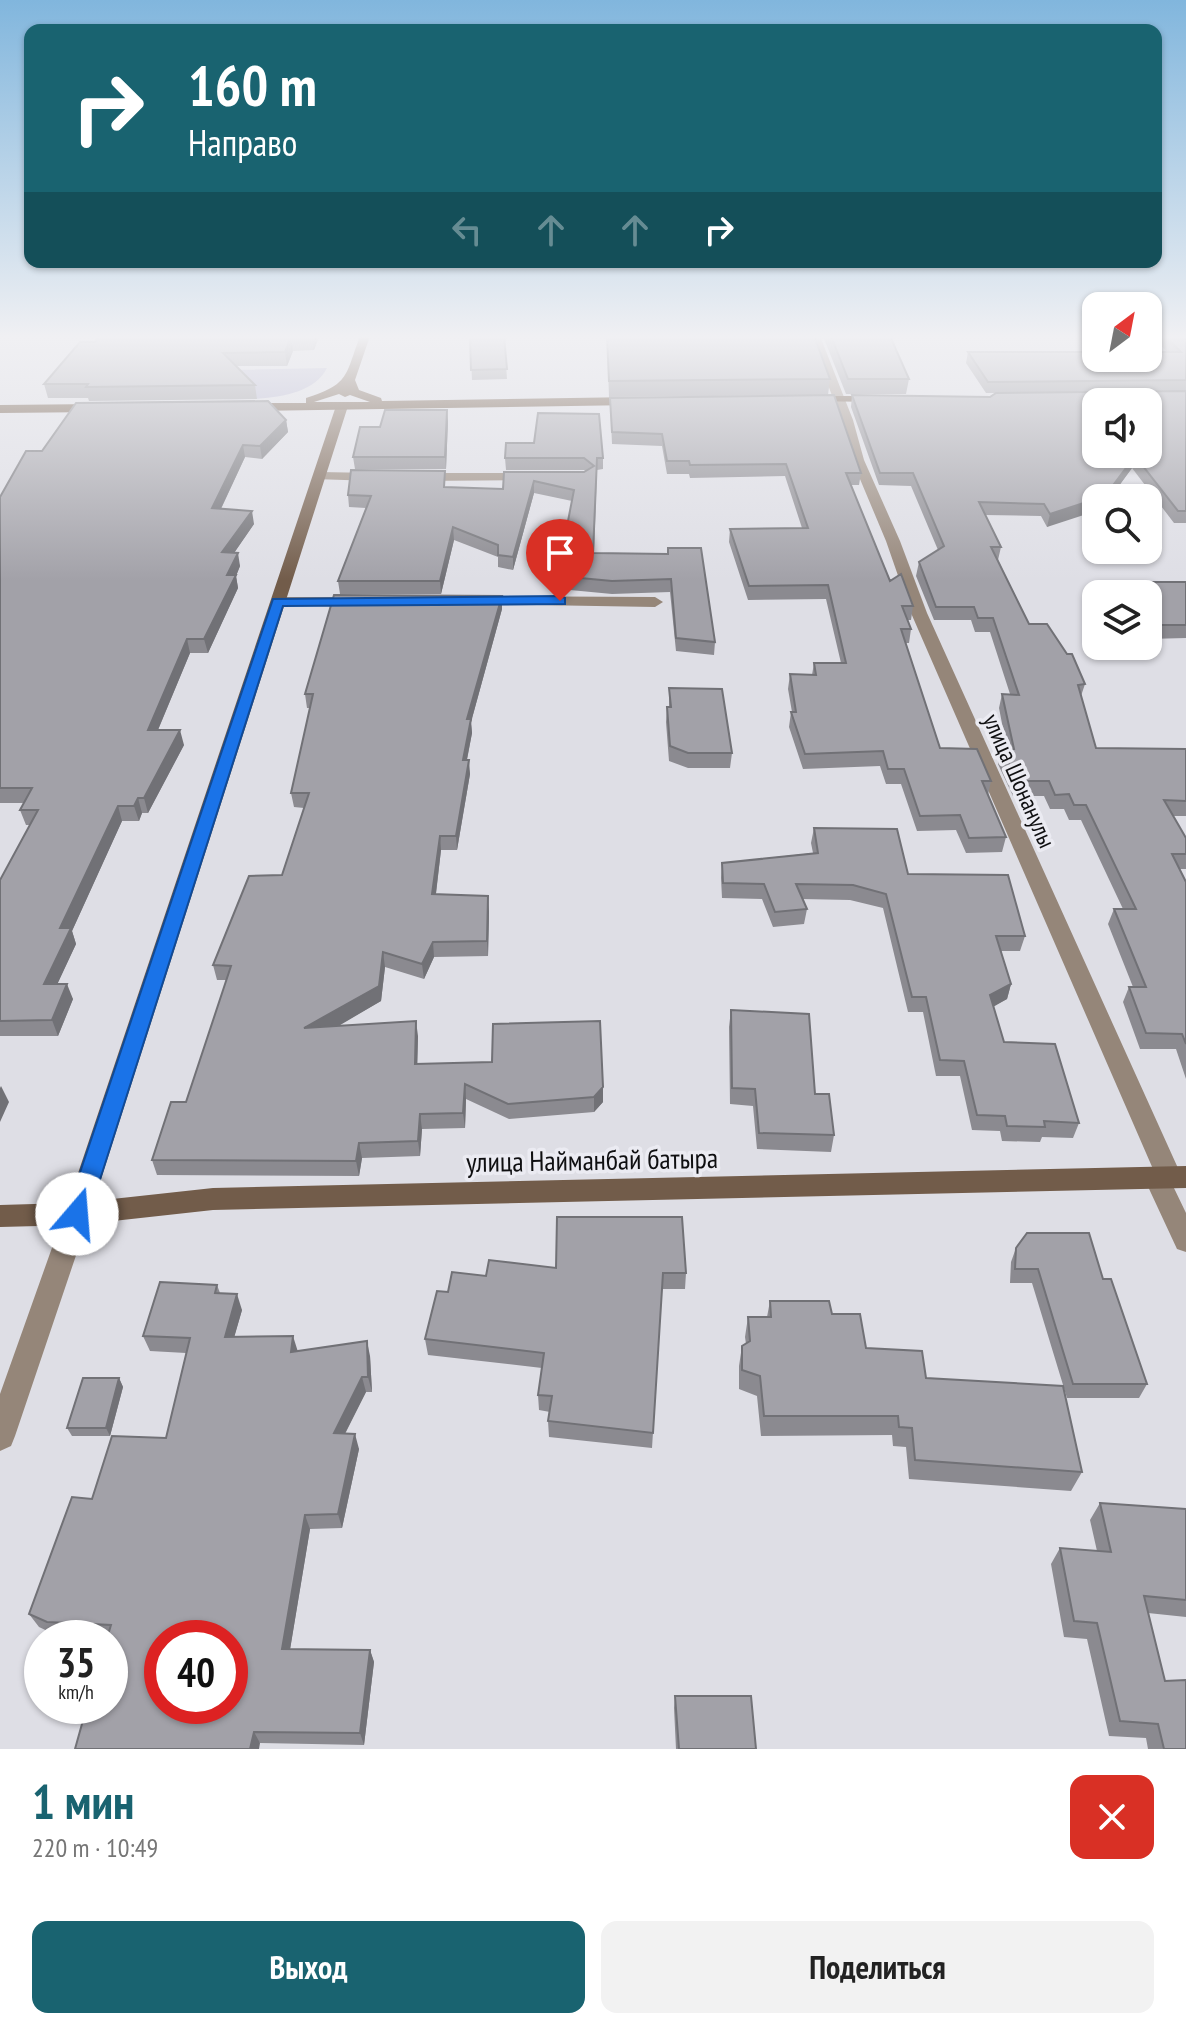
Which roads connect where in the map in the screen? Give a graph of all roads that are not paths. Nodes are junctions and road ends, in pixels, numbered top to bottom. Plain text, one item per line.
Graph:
1 (338, 418) edge
2 (845, 418) edge
3 (319, 476) junction
4 (543, 477) edge
5 (462, 601) edge
6 (277, 602) junction
7 (374, 602) edge
8 (655, 602) dead end
9 (1171, 1177) edge
10 (77, 1214) junction
11 (0, 1216) edge
12 (1186, 1241) edge
13 (0, 1436) edge

1 - 3 street
2 - 9 street, улица Шонанулы
3 - 4 street
3 - 6 street
5 - 8 street
6 - 7 street
6 - 10 street
9 - 10 street, улица Найманбай батыра
9 - 12 street, улица Шонанулы
10 - 11 street, улица Найманбай батыра
10 - 13 street

